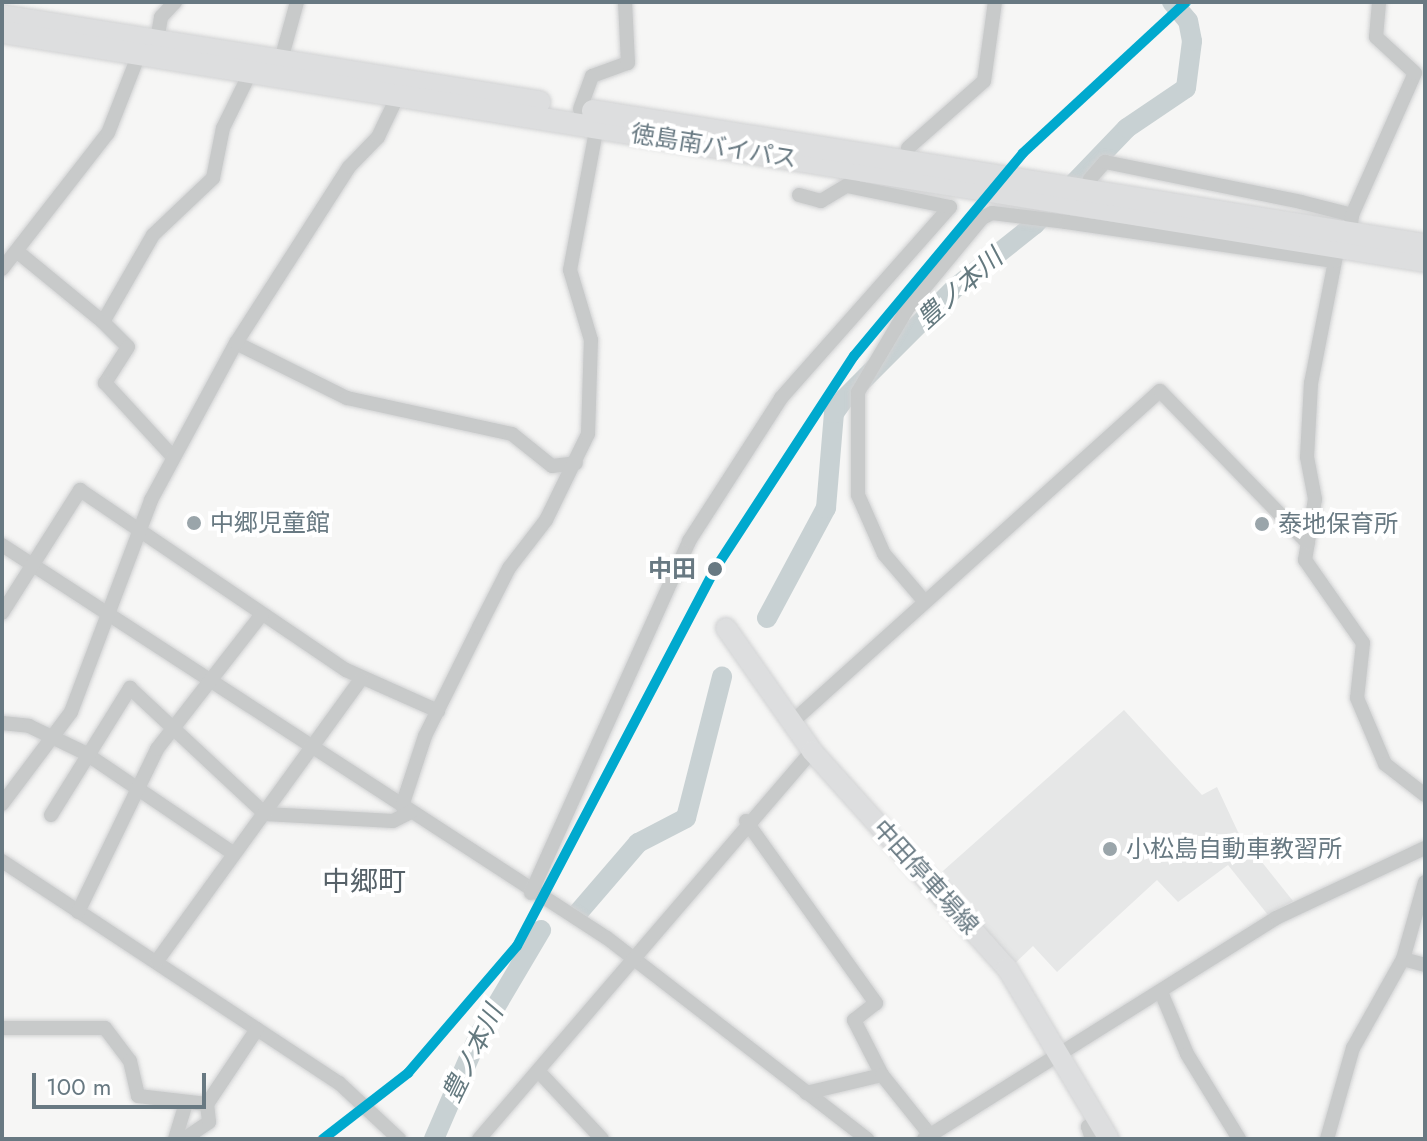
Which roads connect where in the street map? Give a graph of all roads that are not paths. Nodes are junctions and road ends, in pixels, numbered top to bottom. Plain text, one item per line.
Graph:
1 (175, 2) edge
2 (297, 2) edge
3 (625, 2) edge
4 (995, 2) edge
5 (1379, 2) edge
6 (2, 16) edge
7 (39, 29) junction
8 (2, 32) edge
9 (148, 47) junction
10 (281, 60) junction
11 (254, 65) junction
12 (400, 88) junction
13 (580, 109) junction
14 (597, 126) junction
15 (908, 148) dead end
16 (1090, 179) dead end
17 (988, 184) junction
18 (805, 197) dead end
19 (1343, 239) junction
20 (1425, 245) edge
21 (19, 253) junction
22 (1425, 261) edge
23 (2, 269) edge
24 (103, 322) junction
25 (236, 343) junction
26 (173, 457) junction
27 (576, 463) junction
28 (139, 532) junction
29 (1308, 543) junction
30 (2, 545) edge
31 (32, 565) junction
32 (925, 602) junction
33 (2, 613) edge
34 (262, 614) junction
35 (107, 617) junction
36 (726, 628) dead end
37 (361, 679) junction
38 (213, 683) junction
39 (438, 711) junction
40 (2, 723) edge
41 (791, 723) junction
42 (175, 728) junction
43 (57, 739) junction
44 (314, 750) junction
45 (812, 751) junction
46 (85, 753) junction
47 (138, 785) junction
48 (1425, 795) edge
49 (2, 804) edge
50 (406, 809) junction
51 (265, 814) junction
52 (51, 815) dead end
53 (746, 821) junction
54 (1425, 848) edge
55 (234, 854) junction
56 (2, 861) edge
57 (1425, 882) edge
58 (531, 893) junction
59 (78, 912) junction
60 (633, 957) junction
61 (1403, 959) junction
62 (157, 961) junction
63 (1425, 965) edge
64 (1161, 992) junction
65 (2, 1028) edge
66 (257, 1029) junction
67 (1060, 1055) junction
68 (541, 1074) junction
69 (882, 1075) junction
70 (806, 1093) junction
71 (186, 1104) junction
72 (207, 1104) junction
73 (1095, 1130) edge
74 (927, 1137) edge
75 (175, 1139) edge
76 (184, 1139) edge
77 (399, 1139) edge
78 (479, 1139) edge
79 (602, 1139) edge
80 (867, 1139) edge
81 (1109, 1139) edge
82 (1239, 1139) edge
83 (1327, 1139) edge

1 - 9 street
2 - 10 street
3 - 13 street
4 - 15 street
5 - 19 street
6 - 7 highway, 徳島南バイパス
7 - 8 highway, 徳島南バイパス
7 - 9 highway, 徳島南バイパス
9 - 11 highway, 徳島南バイパス
9 - 21 street
10 - 11 highway, 徳島南バイパス
10 - 12 highway, 徳島南バイパス
11 - 12 highway, 徳島南バイパス
11 - 24 street
12 - 13 highway, 徳島南バイパス
12 - 14 highway, 徳島南バイパス
12 - 25 street
13 - 17 highway, 徳島南バイパス
14 - 17 highway, 徳島南バイパス
14 - 27 street
16 - 19 street
17 - 19 highway, 徳島南バイパス
18 - 58 street
19 - 20 highway, 徳島南バイパス
19 - 22 highway, 徳島南バイパス
19 - 29 street
19 - 32 street
21 - 23 street
21 - 24 street
24 - 26 street
25 - 26 street
25 - 27 street
26 - 28 street
27 - 39 street
28 - 31 street
28 - 34 street
28 - 35 street
29 - 32 street
29 - 48 street
30 - 31 street
31 - 33 street
31 - 35 street
32 - 41 street
34 - 37 street
34 - 38 street
35 - 38 street
35 - 43 street
36 - 41 main road, 中田停車場線
37 - 39 street
37 - 44 street
38 - 42 street
38 - 44 street
39 - 50 street
40 - 43 street
41 - 45 main road, 中田停車場線
42 - 46 street
42 - 47 street
42 - 51 street
43 - 46 street
43 - 49 street
44 - 50 street
44 - 51 street
45 - 53 street
45 - 67 main road, 中田停車場線
46 - 47 street
46 - 52 street
47 - 55 street
47 - 59 street
50 - 51 street
50 - 58 street
51 - 55 street
53 - 60 street
53 - 69 street
54 - 64 street
55 - 62 street
56 - 59 street
57 - 61 street
58 - 60 street
59 - 62 street
60 - 68 street
60 - 70 street
61 - 63 street
61 - 83 street
62 - 66 street
64 - 67 street
64 - 82 street
65 - 71 street
66 - 72 street
66 - 77 street
67 - 73 main road, 中田停車場線
67 - 74 street
68 - 78 street
68 - 79 street
69 - 70 street
69 - 74 street
70 - 80 street
71 - 72 street
71 - 75 street
72 - 76 street
73 - 81 main road, 中田停車場線

